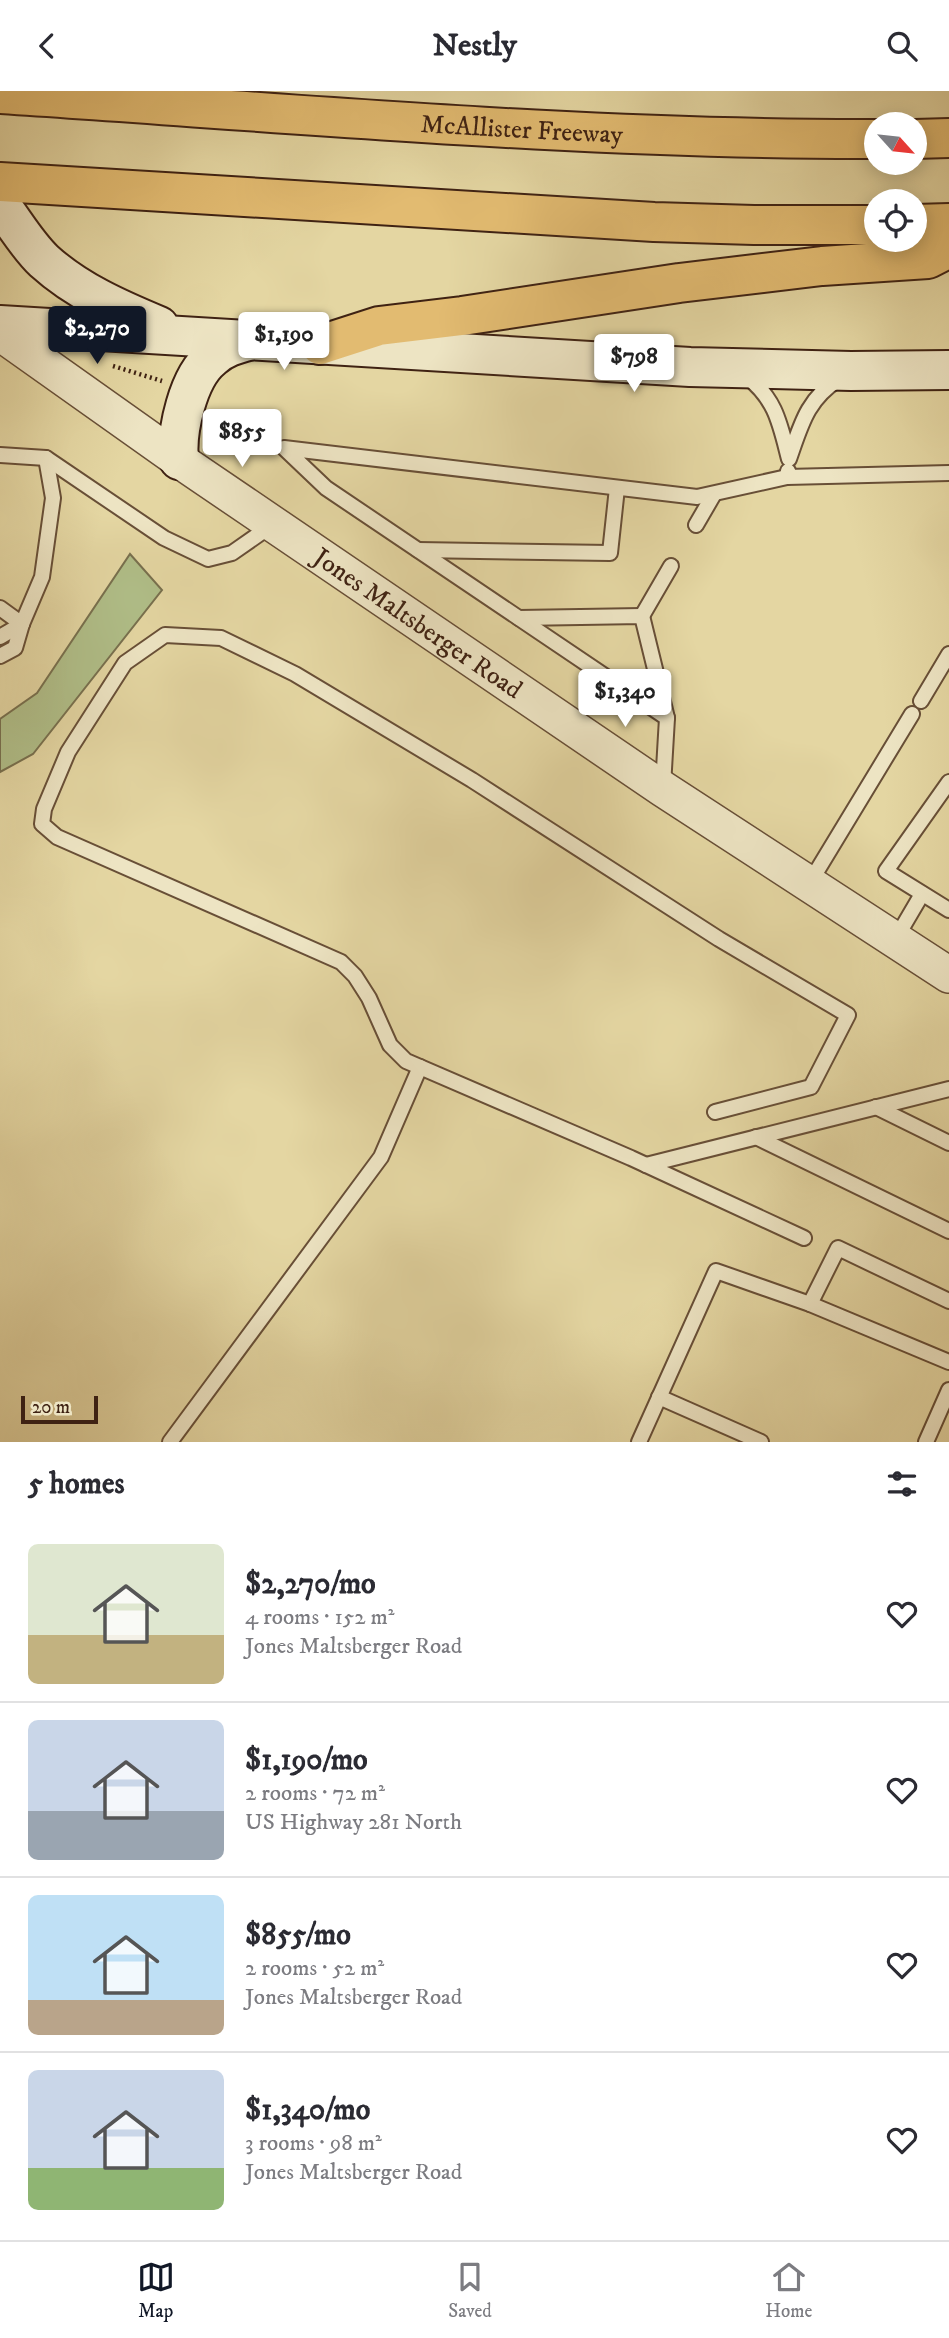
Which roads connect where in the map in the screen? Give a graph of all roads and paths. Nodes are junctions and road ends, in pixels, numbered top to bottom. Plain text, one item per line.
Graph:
1 (0, 94) edge
2 (949, 138) edge
3 (864, 139) edge
4 (928, 139) edge
5 (0, 182) edge
6 (0, 204) edge
7 (949, 223) edge
8 (927, 224) edge
9 (864, 225) edge
10 (949, 248) edge
11 (0, 325) edge
12 (0, 333) edge
13 (183, 335) junction
14 (252, 340) junction
15 (320, 345) junction
16 (111, 365) dead end
17 (737, 369) junction
18 (949, 370) edge
19 (851, 372) junction
20 (163, 381) dead end
21 (0, 455) edge
22 (46, 458) junction
23 (789, 459) junction
24 (179, 460) junction
25 (949, 473) edge
26 (787, 477) junction
27 (617, 488) junction
28 (714, 494) junction
29 (273, 524) junction
30 (696, 525) dead end
31 (418, 550) junction
32 (671, 566) dead end
33 (0, 608) edge
34 (0, 616) edge
35 (642, 616) junction
36 (519, 618) junction
37 (22, 624) junction
38 (0, 627) edge
39 (0, 637) edge
40 (949, 654) edge
41 (0, 656) edge
42 (921, 701) dead end
43 (912, 714) dead end
44 (667, 718) junction
45 (949, 782) edge
46 (663, 789) junction
47 (809, 884) junction
48 (922, 894) junction
49 (949, 910) edge
50 (895, 940) junction
51 (949, 975) edge
52 (420, 1067) junction
53 (949, 1089) edge
54 (876, 1107) junction
55 (715, 1112) dead end
56 (756, 1137) junction
57 (949, 1143) edge
58 (646, 1165) junction
59 (949, 1231) edge
60 (804, 1238) dead end
61 (949, 1301) edge
62 (810, 1304) junction
63 (949, 1362) edge
64 (948, 1395) edge
65 (659, 1397) junction
66 (170, 1442) edge
67 (639, 1442) edge
68 (761, 1442) edge
69 (926, 1442) edge

1 - 3 highway, McAllister Freeway
2 - 4 highway
5 - 9 highway
6 - 13 main road
7 - 8 highway
10 - 15 highway
11 - 13 main road
12 - 24 street, Jones Maltsberger Road
13 - 14 main road
14 - 15 main road
14 - 24 main road
15 - 17 main road
16 - 20 path
17 - 19 main road
17 - 23 lane
18 - 19 main road
19 - 23 lane
21 - 22 lane
22 - 29 lane
22 - 37 lane
23 - 26 lane
24 - 29 street, Jones Maltsberger Road
25 - 26 lane
26 - 28 lane
27 - 28 lane
27 - 31 lane
27 - 31 lane
28 - 30 lane
29 - 46 street, Jones Maltsberger Road
31 - 36 lane
32 - 35 lane
33 - 37 lane
34 - 37 lane
35 - 36 lane
35 - 44 lane
36 - 44 lane
37 - 38 lane
37 - 39 lane
37 - 41 lane
40 - 42 lane
43 - 47 lane
44 - 46 lane
45 - 48 lane
46 - 47 street, Jones Maltsberger Road
47 - 50 street, Jones Maltsberger Road
48 - 49 lane
48 - 50 lane
50 - 51 street, Jones Maltsberger Road
52 - 55 lane
52 - 58 lane
52 - 66 lane
53 - 54 lane
54 - 56 lane
54 - 57 lane
56 - 58 lane
56 - 59 lane
58 - 60 lane
61 - 62 lane
62 - 63 lane
62 - 65 lane
64 - 69 lane
65 - 67 lane
65 - 68 lane

